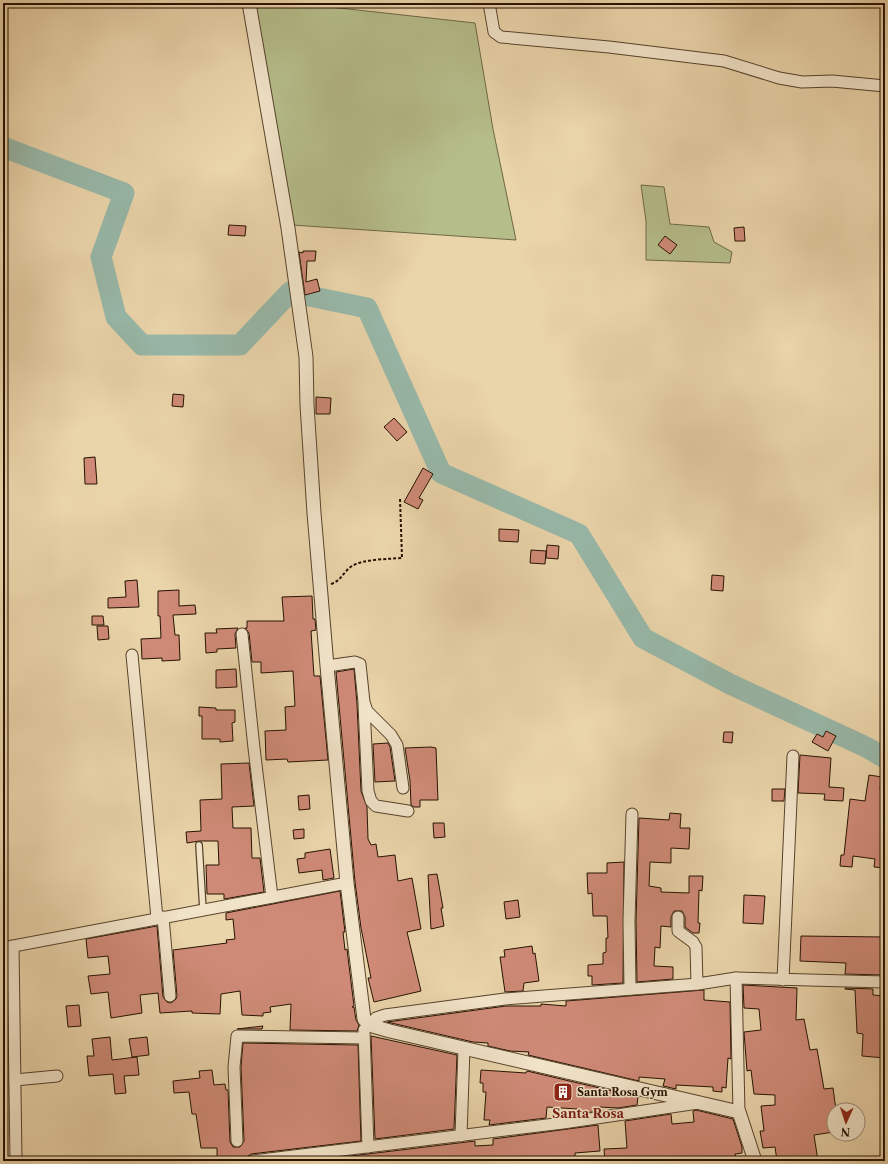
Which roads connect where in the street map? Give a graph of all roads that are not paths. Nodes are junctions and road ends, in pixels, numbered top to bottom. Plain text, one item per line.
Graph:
1 (249, 3) edge
2 (489, 3) edge
3 (883, 3) edge
4 (885, 12) edge
5 (885, 86) edge
6 (242, 634) dead end
7 (132, 654) dead end
8 (327, 666) junction
9 (364, 702) junction
10 (793, 756) dead end
11 (403, 788) dead end
12 (408, 811) dead end
13 (632, 814) dead end
14 (198, 846) dead end
15 (347, 883) junction
16 (272, 897) junction
17 (203, 910) junction
18 (678, 917) dead end
19 (160, 918) junction
20 (8, 947) edge
21 (736, 978) junction
22 (783, 980) junction
23 (885, 982) edge
24 (697, 984) junction
25 (630, 989) junction
26 (170, 996) dead end
27 (366, 1022) junction
28 (364, 1038) junction
29 (464, 1048) junction
30 (57, 1076) dead end
31 (15, 1080) junction
32 (704, 1102) junction
33 (739, 1112) junction
34 (461, 1136) junction
35 (237, 1141) dead end
36 (368, 1147) junction
37 (322, 1157) edge
38 (16, 1161) edge
39 (252, 1161) edge
40 (755, 1161) edge

1 - 8 street
2 - 5 street
3 - 4 lane
6 - 16 street
7 - 19 street
8 - 9 street
8 - 15 street
9 - 11 street
9 - 12 street
10 - 22 street
13 - 25 street
14 - 17 lane
15 - 16 street
15 - 27 street
16 - 17 street
17 - 19 street
18 - 24 street
19 - 20 street
19 - 26 street
20 - 31 street
21 - 22 street
21 - 24 street
21 - 33 street
22 - 23 street
24 - 25 street
25 - 27 street
27 - 28 street
27 - 29 street
28 - 35 street
28 - 36 street
29 - 32 street
29 - 34 street
30 - 31 street
31 - 38 street
32 - 33 street
32 - 34 street
33 - 40 street
34 - 36 street
36 - 37 street
37 - 39 street

